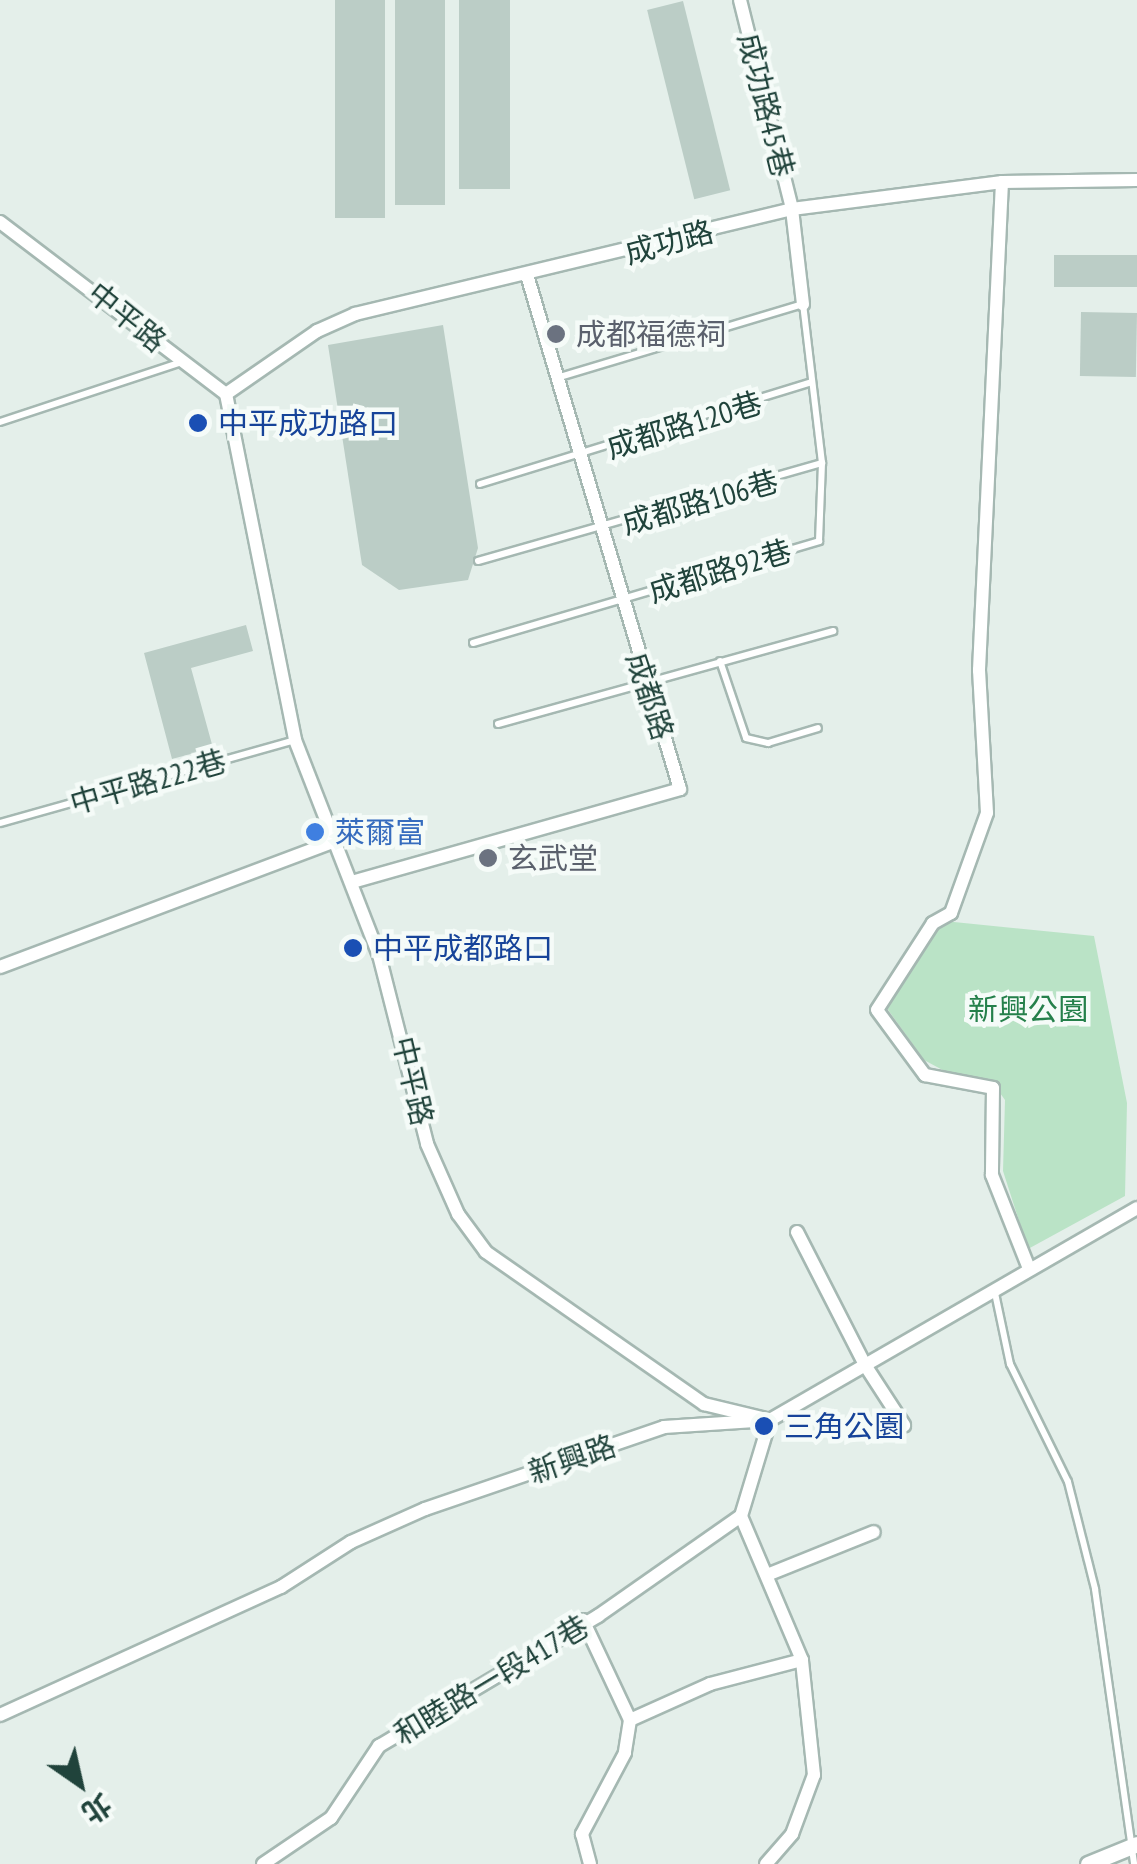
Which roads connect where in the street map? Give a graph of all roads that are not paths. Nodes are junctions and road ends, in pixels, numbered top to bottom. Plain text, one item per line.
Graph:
1 (740, 0) edge
2 (1137, 180) edge
3 (1002, 182) junction
4 (792, 209) junction
5 (0, 222) edge
6 (528, 275) junction
7 (803, 304) junction
8 (182, 362) junction
9 (554, 379) junction
10 (811, 382) junction
11 (226, 394) junction
12 (0, 422) edge
13 (578, 457) junction
14 (822, 463) junction
15 (480, 484) dead end
16 (599, 530) junction
17 (478, 560) dead end
18 (620, 602) junction
19 (833, 631) dead end
20 (473, 643) dead end
21 (720, 661) junction
22 (646, 684) junction
23 (498, 724) dead end
24 (818, 728) dead end
25 (295, 740) junction
26 (0, 823) edge
27 (333, 842) junction
28 (352, 882) junction
29 (0, 967) edge
30 (1137, 1208) edge
31 (797, 1232) dead end
32 (1028, 1266) junction
33 (994, 1287) junction
34 (865, 1365) junction
35 (770, 1420) junction
36 (904, 1425) dead end
37 (741, 1516) junction
38 (874, 1532) dead end
39 (766, 1575) junction
40 (584, 1620) junction
41 (802, 1660) junction
42 (0, 1715) edge
43 (630, 1720) junction
44 (1136, 1845) edge
45 (263, 1864) edge
46 (590, 1864) edge
47 (766, 1864) edge
48 (1088, 1864) edge
49 (1134, 1864) edge

1 - 4 street, 成功路45巷
2 - 3 street, 成功路
3 - 4 street, 成功路
3 - 32 street
4 - 6 street, 成功路
4 - 7 street, 成功路45巷
5 - 8 street, 中平路
6 - 9 street, 成都路
6 - 11 street, 成功路
7 - 9 lane
7 - 10 lane
8 - 11 street, 中平路
8 - 12 lane
9 - 13 street, 成都路
10 - 13 lane, 成都路120巷
10 - 14 lane
11 - 25 street, 中平路
13 - 15 lane, 成都路120巷
13 - 16 street, 成都路
14 - 16 lane, 成都路106巷
14 - 18 lane, 成都路92巷
16 - 17 lane, 成都路106巷
16 - 18 street, 成都路
18 - 20 lane, 成都路92巷
18 - 22 street, 成都路
19 - 21 lane
21 - 22 lane
21 - 24 lane
22 - 23 lane
22 - 28 street, 成都路
25 - 26 lane, 中平路222巷
25 - 27 street, 中平路
27 - 28 street, 中平路
27 - 29 street
28 - 35 street, 中平路
30 - 32 street, 新興路
31 - 34 street
32 - 33 street, 新興路
33 - 34 street, 新興路
33 - 44 lane
34 - 35 street, 新興路
34 - 36 street
35 - 37 street
35 - 42 street, 新興路
37 - 39 street
37 - 40 street, 和睦路一段417巷
38 - 39 street
39 - 41 street
40 - 43 street
40 - 45 street, 和睦路一段417巷
41 - 43 street
41 - 47 street
43 - 46 street
44 - 48 street
44 - 49 lane

